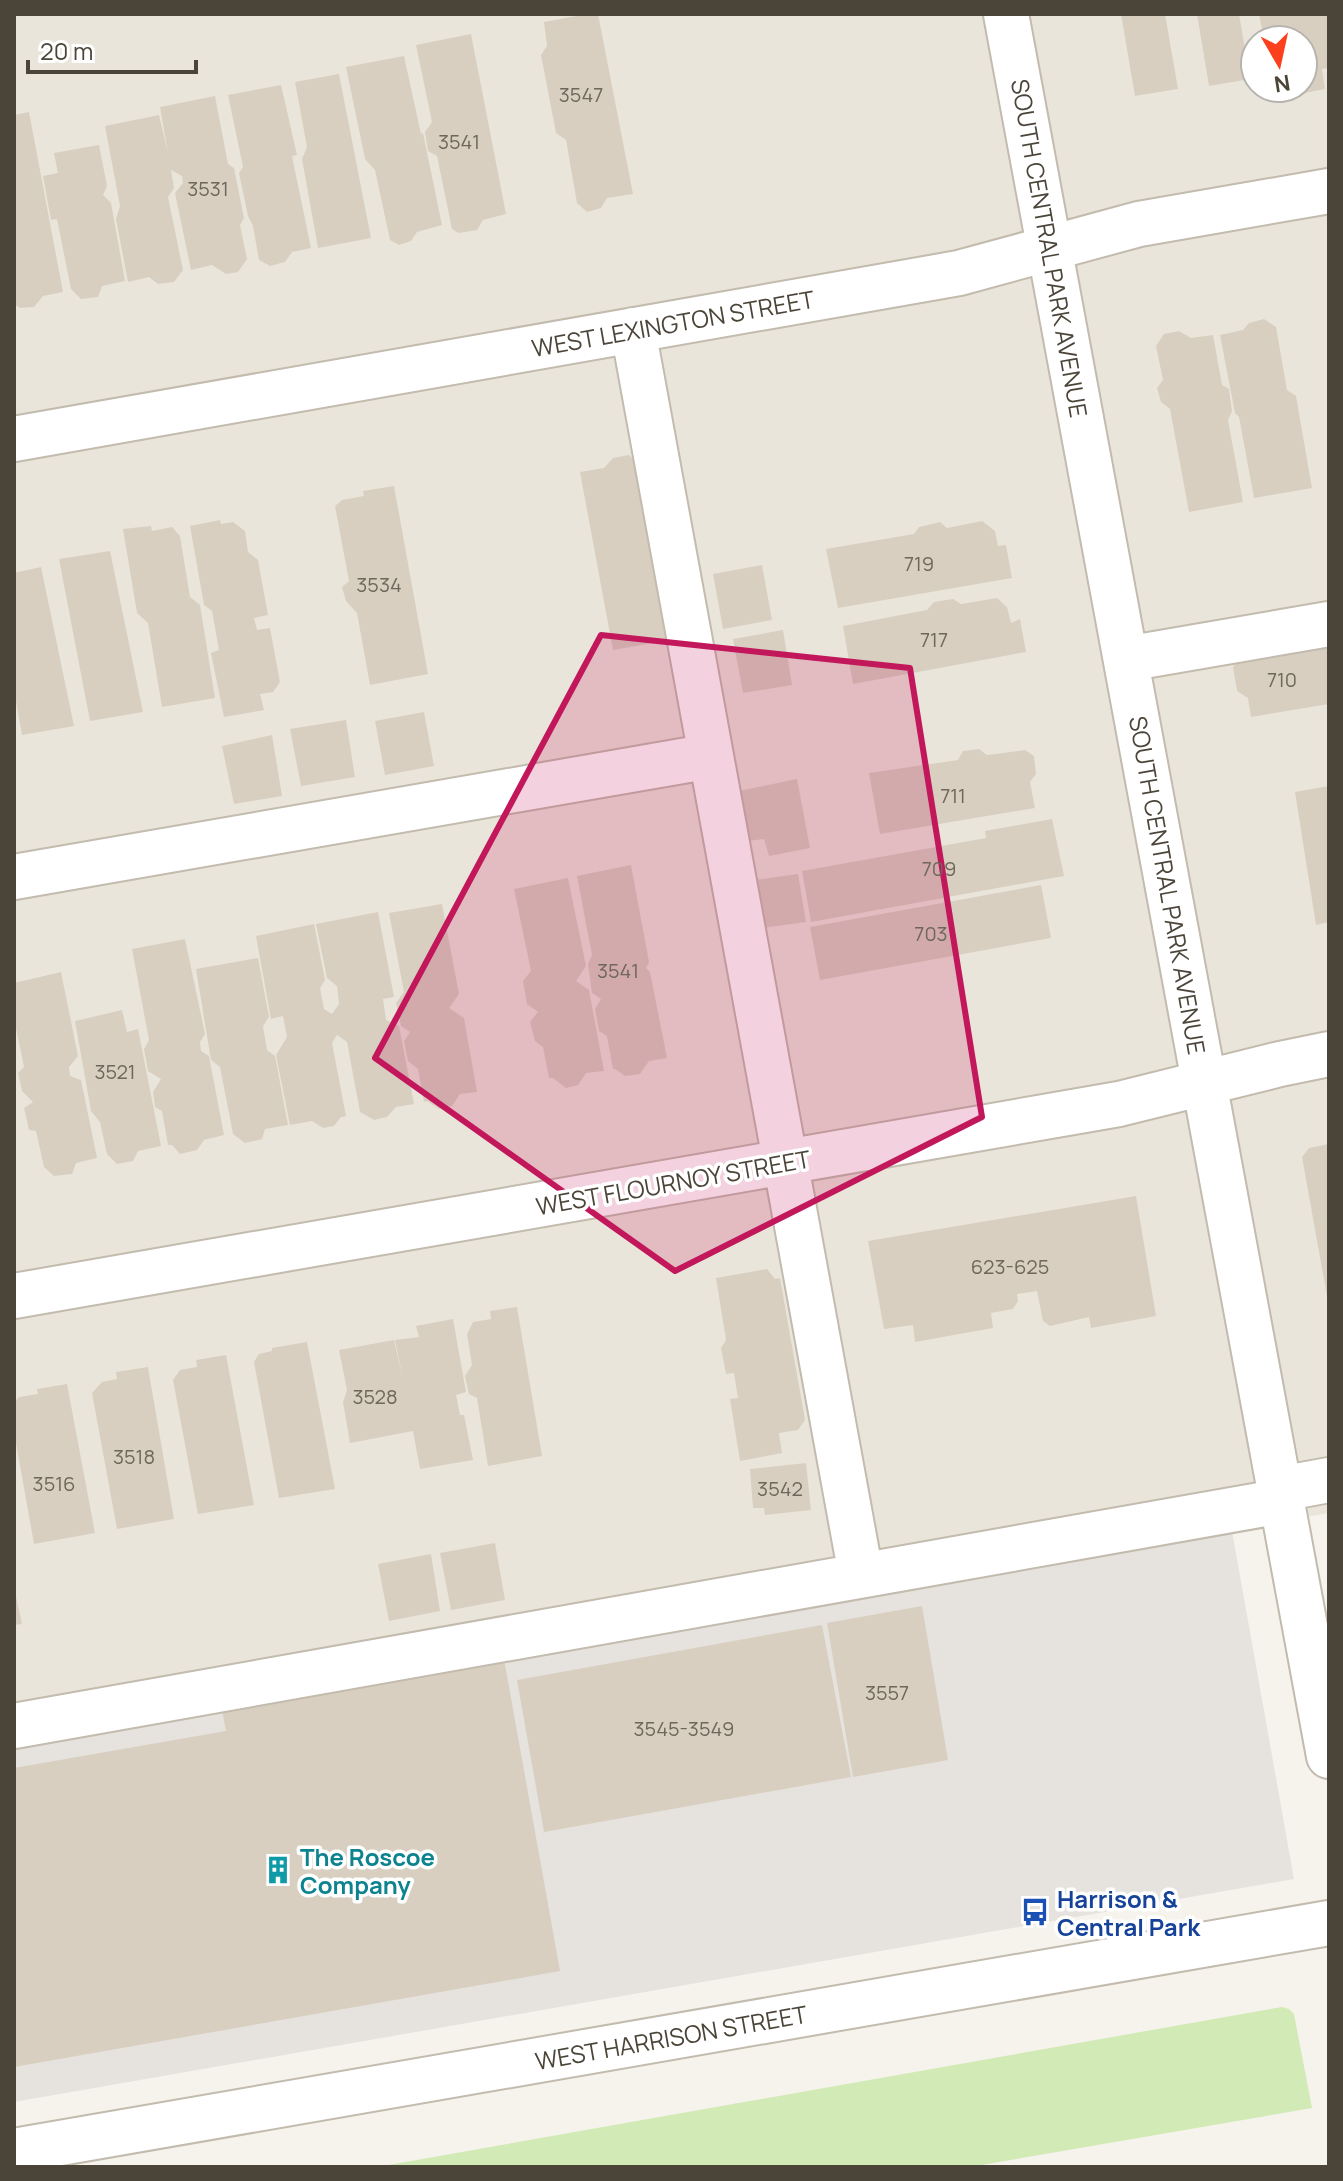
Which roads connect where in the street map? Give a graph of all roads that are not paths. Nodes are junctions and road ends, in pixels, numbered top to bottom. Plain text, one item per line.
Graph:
1 (1006, 14) edge
2 (1329, 191) edge
3 (1049, 247) junction
4 (633, 330) junction
5 (14, 439) edge
6 (1329, 624) edge
7 (1126, 659) junction
8 (711, 756) junction
9 (14, 877) edge
10 (1329, 1054) edge
11 (1204, 1082) junction
12 (785, 1162) junction
13 (14, 1296) edge
14 (1329, 1480) edge
15 (1281, 1495) junction
16 (861, 1575) junction
17 (14, 1726) edge
18 (1329, 1756) edge
19 (1329, 1923) edge
20 (14, 2151) edge

1 - 3 street, SOUTH CENTRAL PARK AVENUE
2 - 3 street, WEST LEXINGTON STREET
3 - 4 street, WEST LEXINGTON STREET
3 - 7 street, SOUTH CENTRAL PARK AVENUE
4 - 5 street, WEST LEXINGTON STREET
4 - 8 street
6 - 7 street
7 - 11 street, SOUTH CENTRAL PARK AVENUE
8 - 9 street
8 - 12 street
10 - 11 street, WEST FLOURNOY STREET
11 - 12 street, WEST FLOURNOY STREET
11 - 15 street, SOUTH CENTRAL PARK AVENUE
12 - 13 street, WEST FLOURNOY STREET
12 - 16 street
14 - 15 street
15 - 16 street
15 - 18 street, SOUTH CENTRAL PARK AVENUE
16 - 17 street
19 - 20 street, WEST HARRISON STREET

